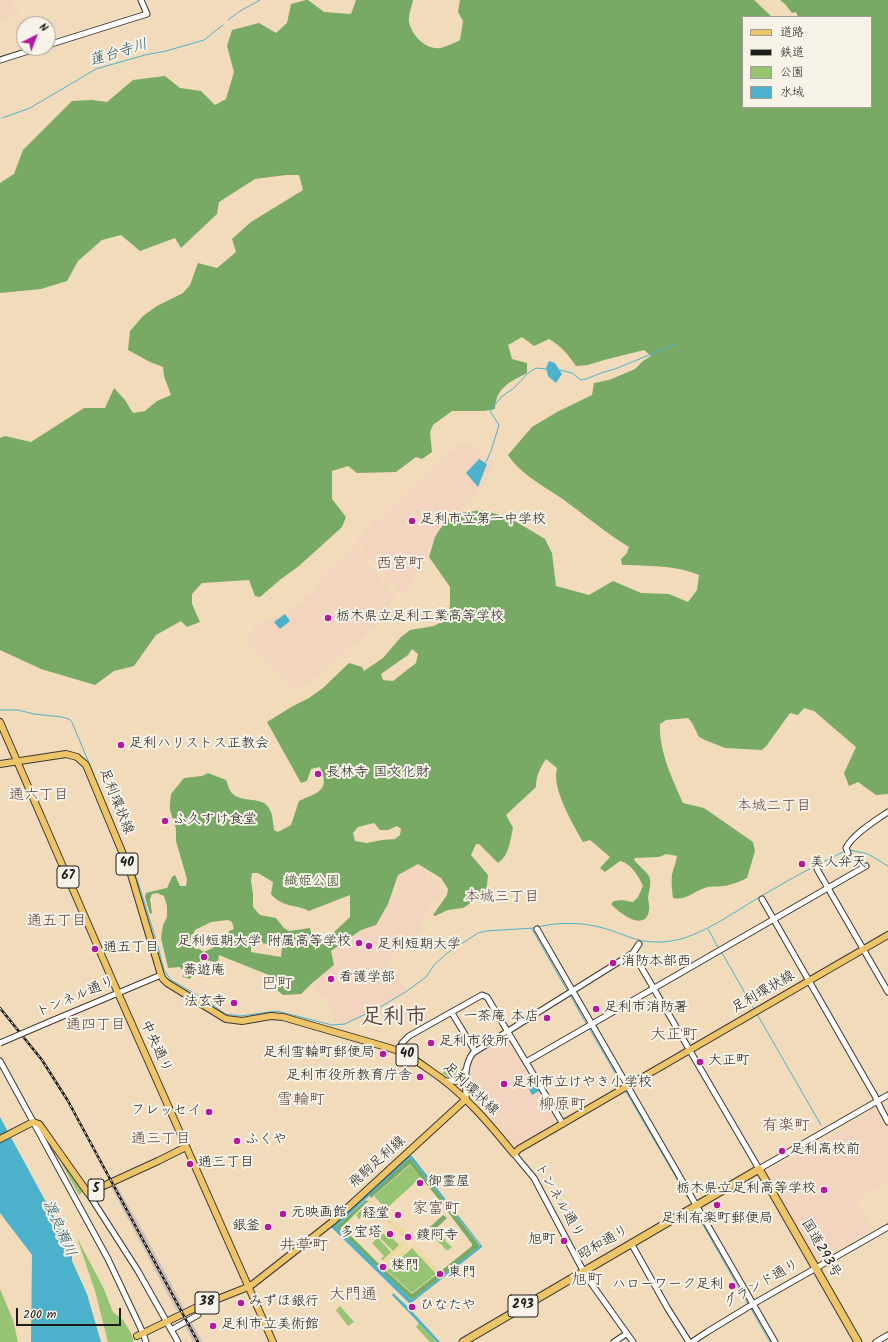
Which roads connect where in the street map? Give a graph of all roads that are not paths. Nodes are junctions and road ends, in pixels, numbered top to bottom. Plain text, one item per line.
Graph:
1 (142, 0) edge
2 (56, 42) edge
3 (16, 55) edge
4 (0, 60) edge
5 (0, 722) edge
6 (17, 761) junction
7 (0, 764) edge
8 (888, 812) edge
9 (848, 853) dead end
10 (866, 866) dead end
11 (817, 869) dead end
12 (828, 888) junction
13 (762, 899) dead end
14 (774, 920) junction
15 (537, 929) dead end
16 (888, 935) edge
17 (639, 944) dead end
18 (864, 949) junction
19 (634, 953) junction
20 (161, 975) junction
21 (809, 981) junction
22 (654, 988) junction
23 (572, 991) junction
24 (888, 992) edge
25 (118, 993) junction
26 (452, 1013) junction
27 (592, 1024) junction
28 (508, 1031) junction
29 (0, 1043) edge
30 (690, 1050) junction
31 (398, 1051) junction
32 (476, 1051) junction
33 (0, 1061) edge
34 (526, 1062) junction
35 (466, 1070) junction
36 (446, 1081) junction
37 (627, 1087) junction
38 (888, 1095) edge
39 (466, 1099) junction
40 (877, 1101) junction
41 (888, 1122) edge
42 (32, 1123) junction
43 (563, 1124) junction
44 (0, 1139) edge
45 (186, 1147) junction
46 (514, 1154) junction
47 (759, 1169) junction
48 (88, 1193) junction
49 (696, 1206) junction
50 (888, 1226) edge
51 (631, 1243) junction
52 (816, 1268) junction
53 (583, 1271) junction
54 (248, 1287) junction
55 (753, 1304) junction
56 (198, 1315) dead end
57 (166, 1321) junction
58 (171, 1330) junction
59 (143, 1332) junction
60 (626, 1334) junction
61 (888, 1335) edge
62 (137, 1336) dead end
63 (146, 1342) edge
64 (178, 1342) edge
65 (273, 1342) edge
66 (463, 1342) edge
67 (614, 1342) edge
68 (633, 1342) edge
69 (690, 1342) edge
70 (775, 1342) edge
71 (858, 1342) edge
72 (876, 1342) edge

1 - 2 street
3 - 4 street
5 - 6 main road, 67
6 - 7 main road, 足利環状線 / 40
6 - 20 main road, 足利環状線 / 40
6 - 25 main road, 中央通り / 67
8 - 9 street
10 - 12 street
11 - 12 street
12 - 14 street
12 - 18 street
13 - 14 street
14 - 21 street
14 - 22 street
15 - 23 street
16 - 18 main road, 足利環状線
17 - 19 street
18 - 21 main road, 足利環状線
18 - 24 street
19 - 22 street
19 - 23 street
20 - 25 street, トンネル通り
20 - 31 main road, 足利環状線 / 40
21 - 30 main road, 足利環状線
21 - 40 street
22 - 27 street
22 - 30 street
23 - 27 street
23 - 28 street
25 - 29 street, トンネル通り, bridge
25 - 45 main road, 中央通り / 67
26 - 28 street
26 - 31 street
26 - 32 street
27 - 34 street
27 - 37 street
28 - 32 street
28 - 34 street
30 - 37 main road, 足利環状線
30 - 47 street
31 - 36 main road, 足利環状線 / 40
32 - 35 street
33 - 42 street
34 - 43 street
35 - 36 street
35 - 39 street
36 - 39 main road, 足利環状線 / 40
37 - 43 main road, 足利環状線
37 - 49 street
38 - 40 street
39 - 46 main road, 足利環状線 / 40
39 - 54 main road, 飛駒足利線
40 - 41 street
40 - 47 street
42 - 44 main road
42 - 48 main road, 5
42 - 59 street
43 - 46 main road, 足利環状線
45 - 48 main road, 5
45 - 54 main road, 中央通り / 67
46 - 53 street, トンネル通り
47 - 49 highway, 昭和通り / 293
47 - 52 highway, 国道293号
48 - 57 street
49 - 51 highway, 昭和通り / 293
49 - 55 street
50 - 52 street, グランド通り
51 - 53 highway, 昭和通り / 293
51 - 69 street
52 - 55 street, グランド通り
52 - 71 highway, 国道293号
53 - 60 street, トンネル通り
53 - 66 highway, 昭和通り / 293
54 - 57 main road, 38
54 - 65 main road, 中央通り / 67
55 - 69 street, グランド通り
55 - 70 street
56 - 58 street
57 - 58 street
57 - 59 main road, 38
58 - 64 street
59 - 62 main road, 38
59 - 63 street
60 - 67 street
60 - 68 street, トンネル通り
61 - 72 street

